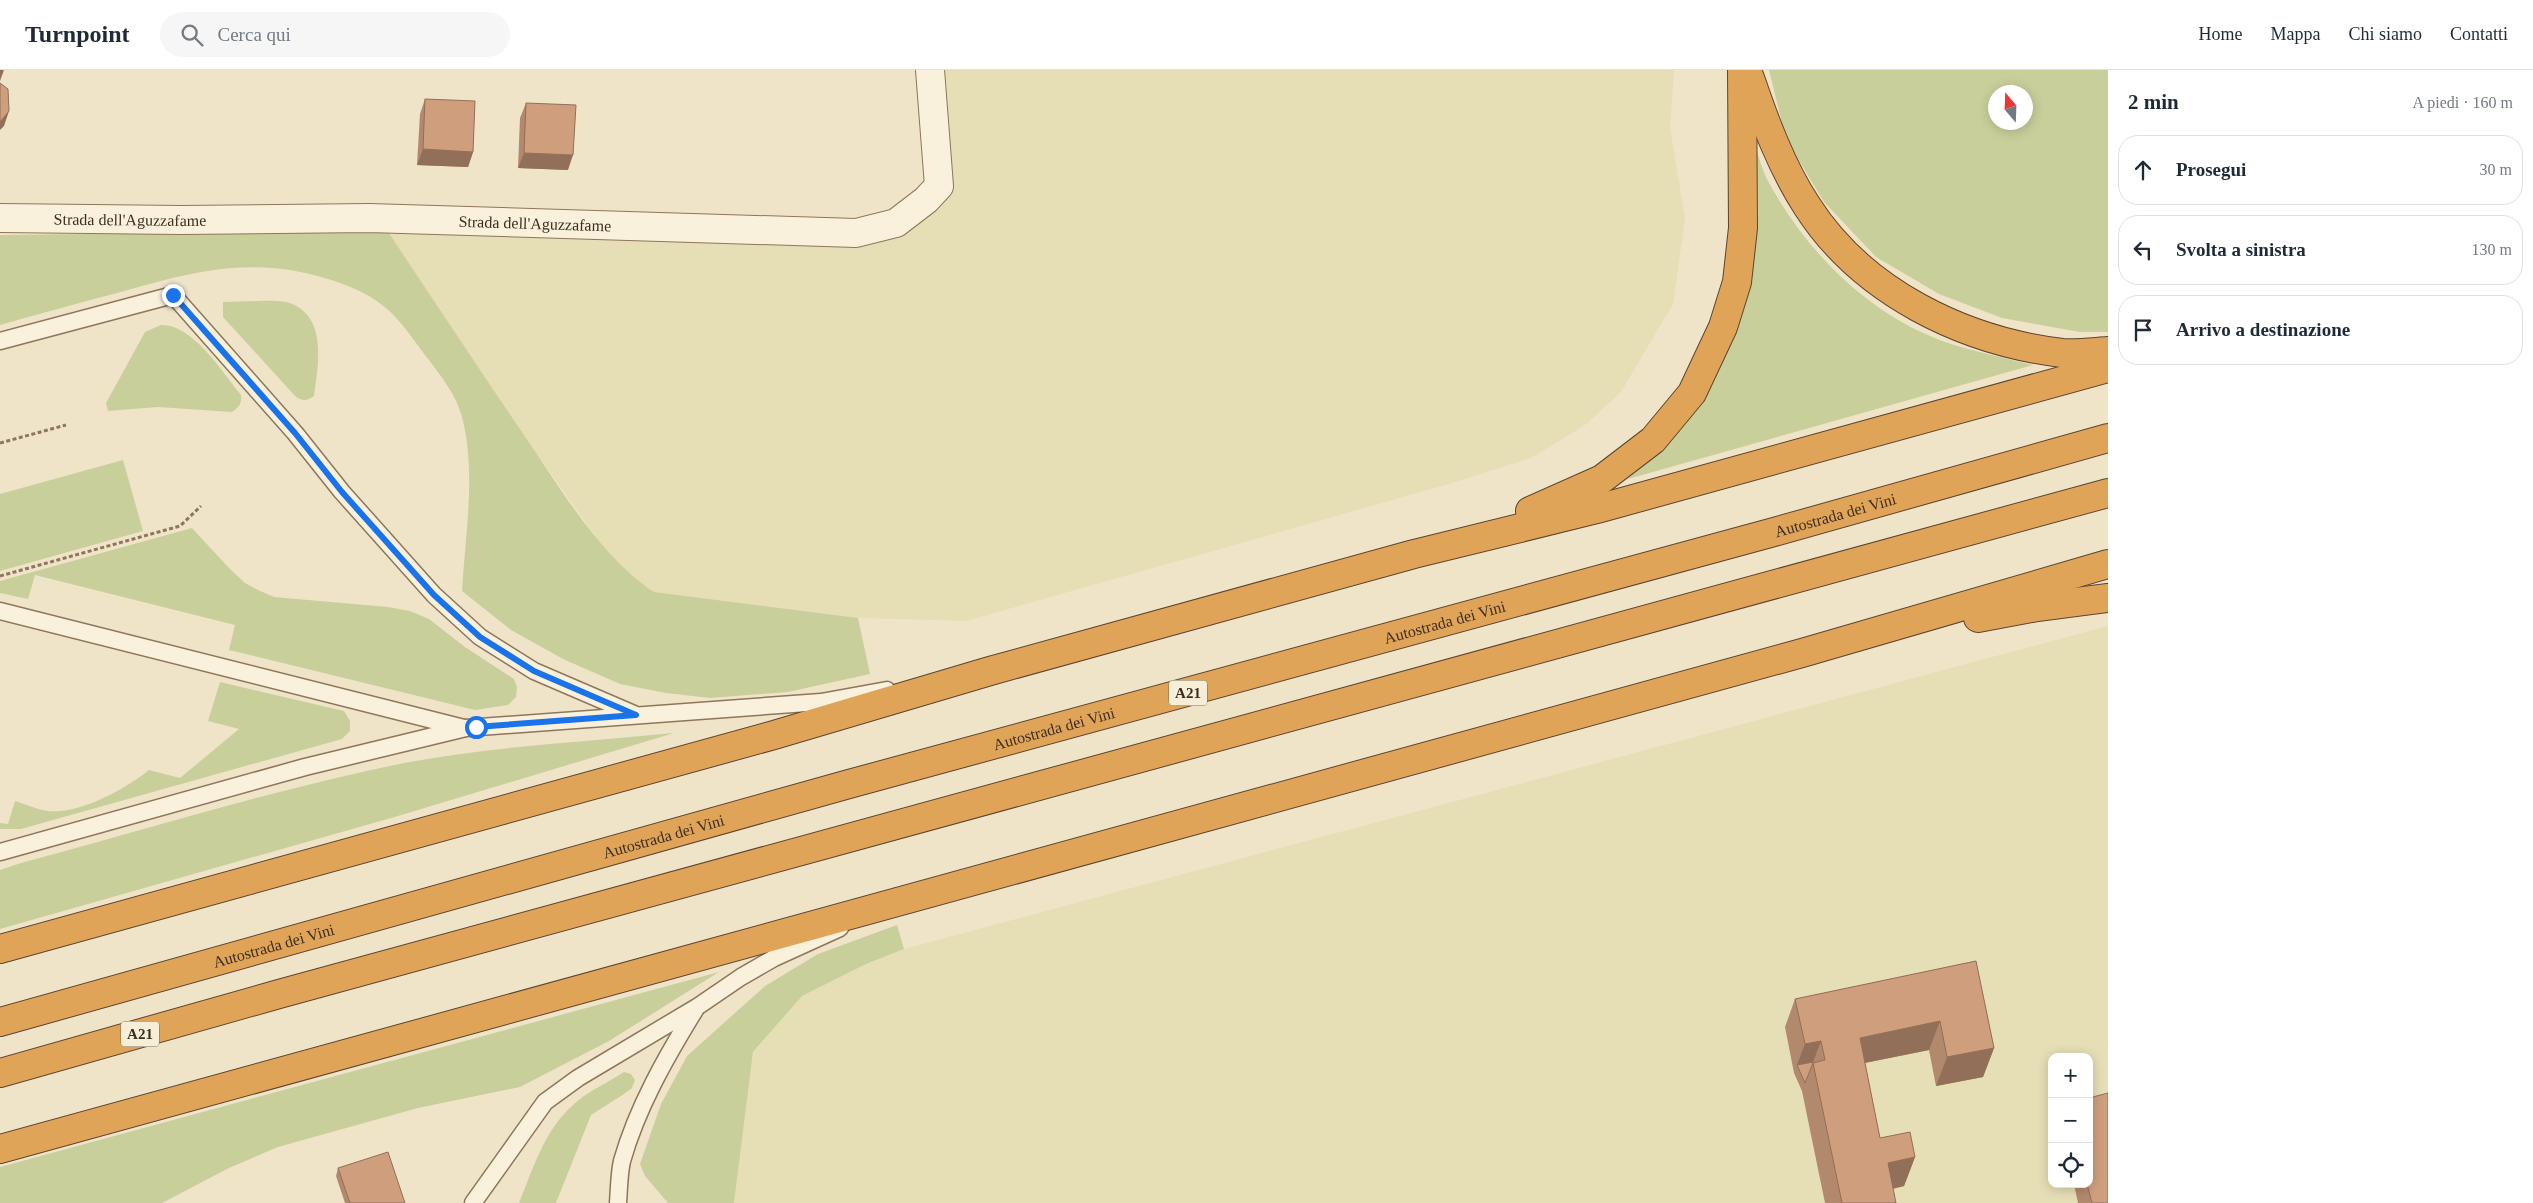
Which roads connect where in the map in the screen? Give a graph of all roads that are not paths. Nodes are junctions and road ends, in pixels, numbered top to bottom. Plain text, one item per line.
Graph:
1 (930, 70) edge
2 (1742, 70) edge
3 (1748, 70) edge
4 (0, 218) edge
5 (0, 341) edge
6 (2108, 351) edge
7 (2108, 368) edge
8 (2108, 438) edge
9 (2108, 493) edge
10 (1414, 554) junction
11 (2108, 564) edge
12 (2108, 598) edge
13 (0, 611) edge
14 (1802, 653) junction
15 (990, 671) junction
16 (636, 715) junction
17 (466, 728) junction
18 (0, 852) edge
19 (892, 905) junction
20 (0, 949) edge
21 (697, 1007) junction
22 (0, 1022) edge
23 (0, 1073) edge
24 (0, 1149) edge
25 (473, 1203) edge
26 (618, 1203) edge

1 - 4 street, Strada dell'Aguzzafame
2 - 10 highway
3 - 6 highway
5 - 16 lane
7 - 10 highway
8 - 22 highway, Autostrada dei Vini / A21
9 - 23 highway, A21
10 - 15 highway
11 - 14 highway
12 - 14 highway
13 - 17 lane
14 - 19 highway
15 - 16 lane
15 - 20 highway
16 - 17 lane
17 - 18 lane
19 - 21 lane
19 - 24 highway
21 - 25 lane
21 - 26 lane

